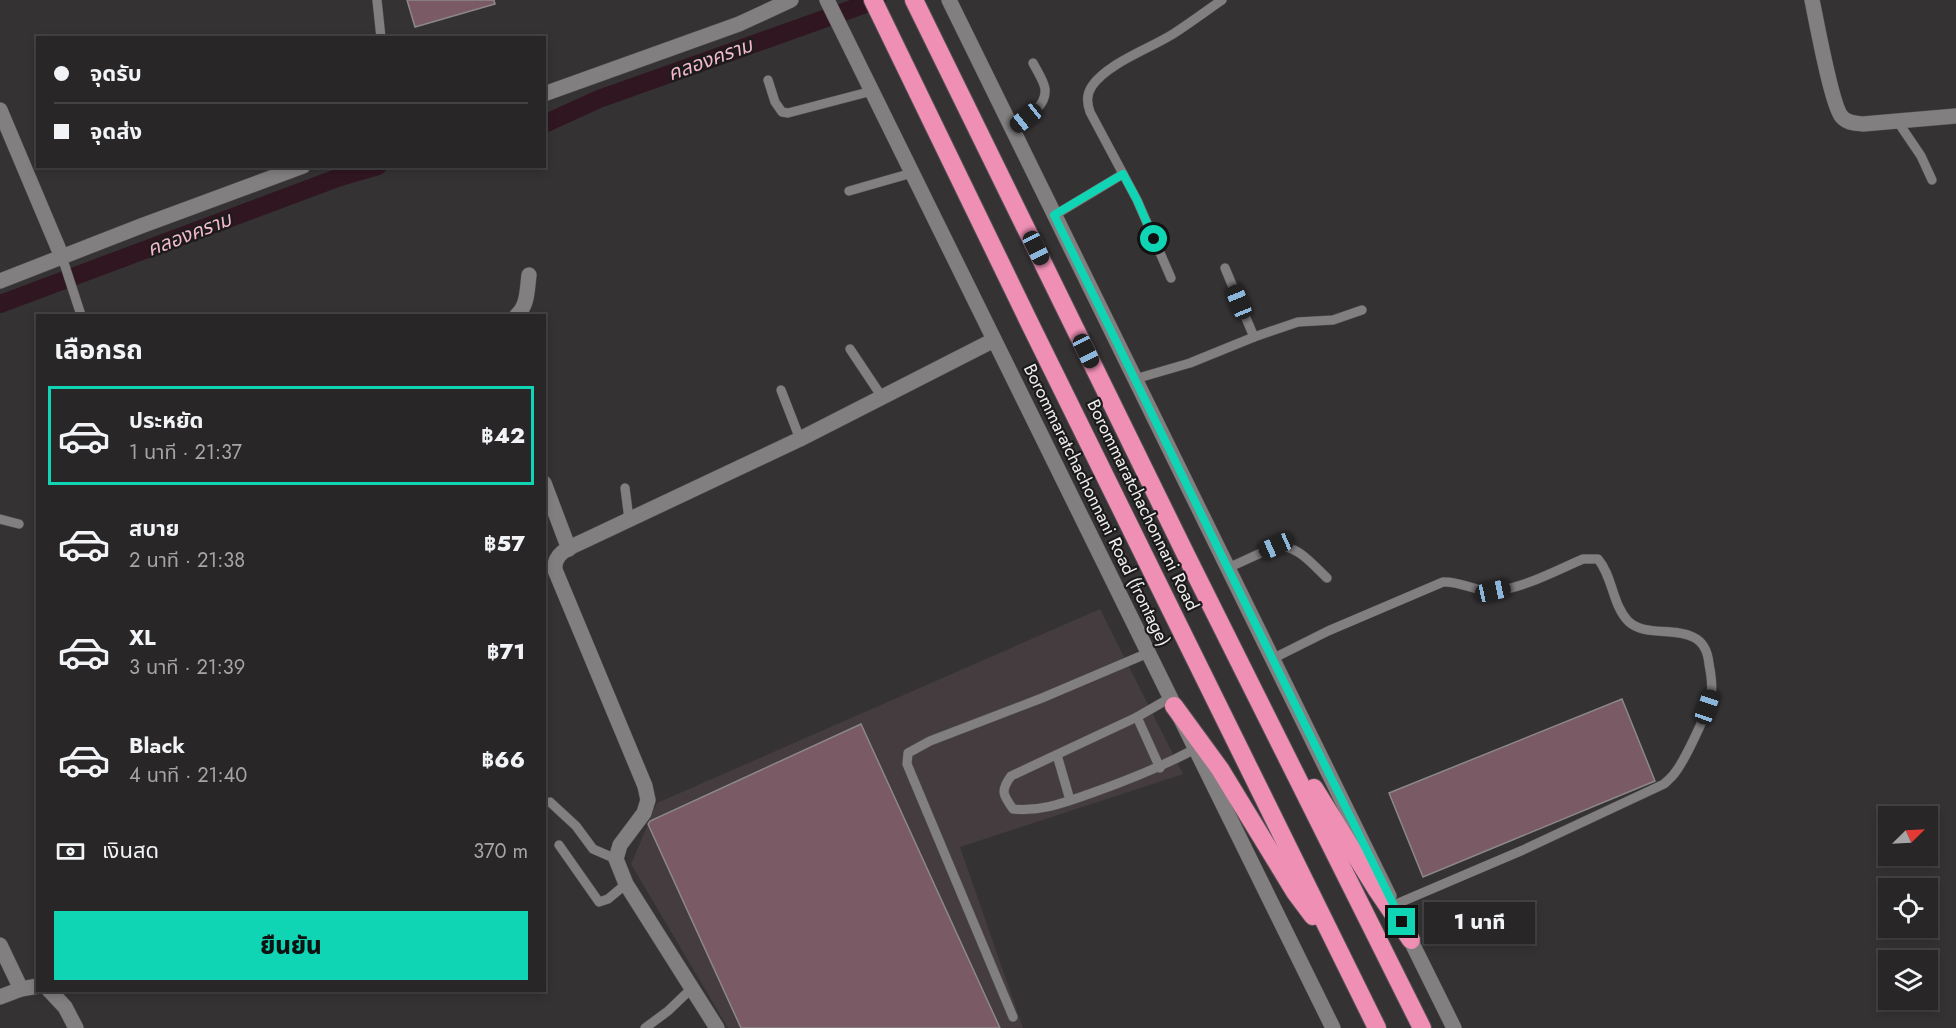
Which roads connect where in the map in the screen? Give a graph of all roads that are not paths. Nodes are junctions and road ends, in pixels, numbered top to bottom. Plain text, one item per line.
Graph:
1 (377, 0) edge
2 (791, 0) edge
3 (827, 0) edge
4 (873, 0) edge
5 (1222, 0) edge
6 (1812, 0) edge
7 (950, 2) edge
8 (916, 5) edge
9 (381, 36) edge
10 (1033, 63) dead end
11 (768, 80) dead end
12 (872, 91) junction
13 (546, 93) edge
14 (0, 110) edge
15 (1956, 116) edge
16 (1898, 122) junction
17 (1012, 129) junction
18 (298, 168) edge
19 (912, 173) junction
20 (1123, 174) junction
21 (1932, 180) dead end
22 (849, 191) dead end
23 (1054, 215) junction
24 (62, 257) junction
25 (1225, 268) dead end
26 (529, 275) dead end
27 (1171, 278) dead end
28 (0, 281) edge
29 (1362, 310) dead end
30 (81, 314) edge
31 (518, 314) edge
32 (1254, 337) junction
33 (994, 340) junction
34 (850, 349) dead end
35 (1135, 380) junction
36 (781, 390) dead end
37 (882, 397) junction
38 (800, 439) junction
39 (546, 488) edge
40 (625, 488) dead end
41 (0, 519) edge
42 (629, 519) junction
43 (19, 524) dead end
44 (569, 549) junction
45 (1228, 568) junction
46 (1327, 578) dead end
47 (1148, 653) junction
48 (1272, 658) junction
49 (1172, 702) junction
50 (1263, 708) junction
51 (1137, 717) junction
52 (1195, 749) junction
53 (1057, 755) junction
54 (1160, 768) junction
55 (1070, 800) junction
56 (550, 802) dead end
57 (559, 845) dead end
58 (616, 859) junction
59 (626, 884) junction
60 (1394, 905) junction
61 (1411, 940) junction
62 (1334, 943) junction
63 (0, 945) edge
64 (36, 987) edge
65 (692, 988) junction
66 (21, 989) junction
67 (51, 992) edge
68 (0, 997) edge
69 (1013, 1017) dead end
70 (76, 1028) edge
71 (645, 1028) edge
72 (717, 1028) edge
73 (1333, 1028) edge
74 (1377, 1028) edge
75 (1422, 1028) edge
76 (1454, 1028) edge

1 - 9 lane
2 - 13 main road
3 - 12 main road, Borommaratchachonnani Road (frontage)
4 - 62 highway, Borommaratchachonnani Road
5 - 20 lane
6 - 16 main road
7 - 17 main road
8 - 50 highway, Borommaratchachonnani Road
10 - 17 lane
11 - 12 lane
12 - 19 main road, Borommaratchachonnani Road (frontage)
14 - 24 main road
15 - 16 main road
16 - 21 lane
17 - 23 main road
18 - 24 main road
19 - 22 lane
19 - 33 main road, Borommaratchachonnani Road (frontage)
20 - 23 lane
20 - 27 lane
23 - 35 main road
24 - 28 main road
24 - 30 lane
25 - 32 lane
26 - 31 main road
29 - 32 lane
32 - 35 lane
33 - 37 main road
33 - 47 main road, Borommaratchachonnani Road (frontage)
34 - 37 lane
35 - 45 main road
36 - 38 lane
37 - 38 main road
38 - 42 main road
39 - 44 main road
40 - 42 lane
41 - 43 lane
42 - 44 main road
44 - 58 main road
45 - 46 lane
45 - 48 main road
47 - 49 main road, Borommaratchachonnani Road (frontage)
47 - 69 lane
48 - 60 main road
48 - 60 lane
49 - 51 lane
49 - 52 main road, Borommaratchachonnani Road (frontage)
49 - 62 highway
50 - 61 highway
50 - 75 highway, Borommaratchachonnani Road
51 - 53 lane
51 - 54 lane
52 - 54 lane
52 - 73 main road, Borommaratchachonnani Road (frontage)
53 - 55 lane
53 - 55 lane
54 - 55 lane
56 - 58 lane
57 - 59 lane
58 - 59 main road
59 - 65 main road
60 - 61 main road
61 - 76 main road
62 - 74 highway, Borommaratchachonnani Road
63 - 66 main road
64 - 66 main road
65 - 71 lane
65 - 72 main road
66 - 68 main road
67 - 70 main road

